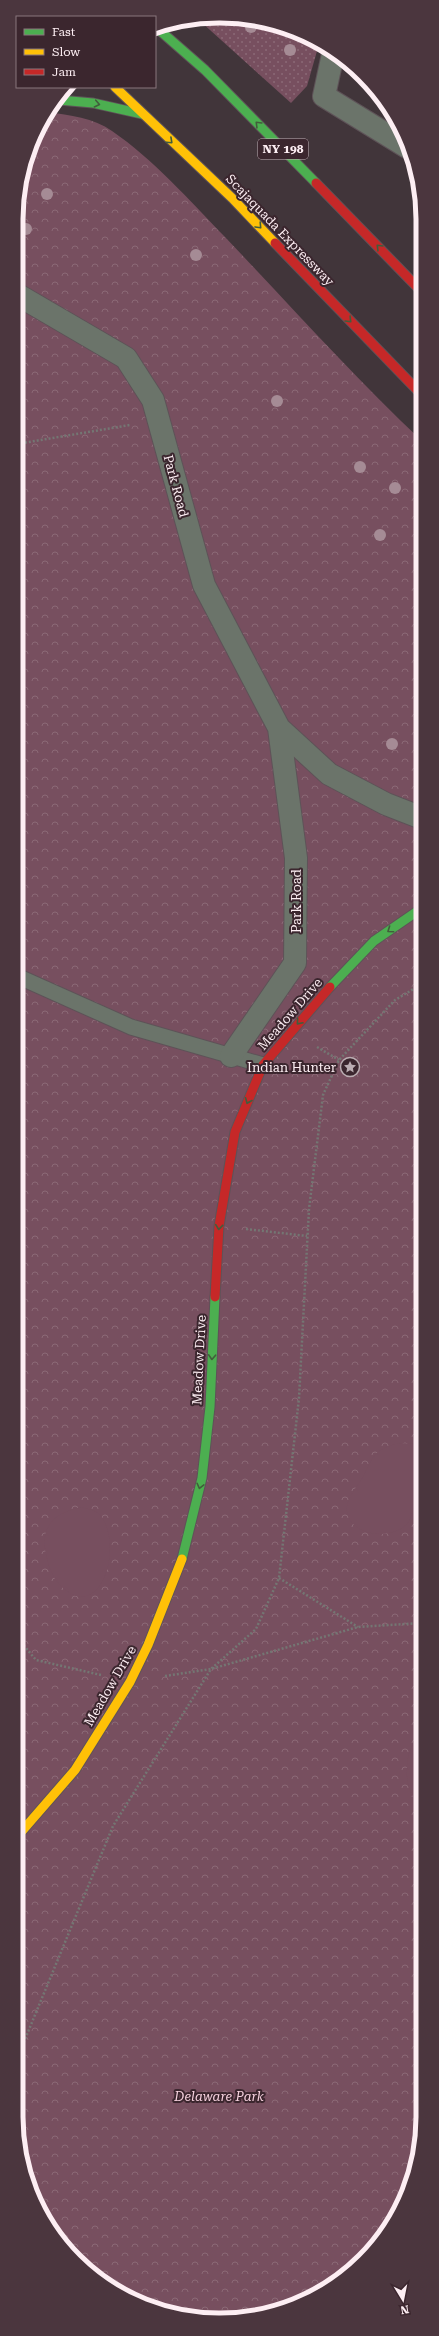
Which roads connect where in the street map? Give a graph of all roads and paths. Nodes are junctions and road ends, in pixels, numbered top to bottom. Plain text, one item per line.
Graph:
1 (161, 32) edge
2 (333, 59) edge
3 (116, 88) edge
4 (64, 100) edge
5 (142, 114) junction
6 (401, 143) edge
7 (416, 286) edge
8 (23, 298) edge
9 (416, 389) edge
10 (158, 420) junction
11 (23, 443) edge
12 (279, 728) junction
13 (416, 816) edge
14 (416, 912) edge
15 (23, 979) edge
16 (416, 988) edge
17 (231, 1056) junction
18 (263, 1065) junction
19 (219, 1226) junction
20 (307, 1236) junction
21 (279, 1578) junction
22 (416, 1623) edge
23 (358, 1627) junction
24 (23, 1644) edge
25 (211, 1669) junction
26 (130, 1682) junction
27 (23, 1830) edge
28 (23, 2044) edge

7 -> 1 main road, NY 198
2 - 6 street
3 - 5 main road, Scajaquada Expressway
4 -> 5 main road
5 -> 9 main road, Scajaquada Expressway
8 - 10 street, Park Road
10 - 11 path
10 - 12 street, Park Road
12 - 13 street, Park Road
12 - 17 street, Park Road
14 -> 18 main road, Meadow Drive
15 - 17 lane
16 - 20 path
17 - 18 lane
18 -> 19 main road, Meadow Drive
19 - 20 path
19 -> 26 main road, Meadow Drive
20 - 21 path
21 - 23 path
21 - 25 path
22 - 23 path
23 - 25 path
24 - 26 path
25 - 26 path
25 - 28 path
26 - 27 main road, Meadow Drive

